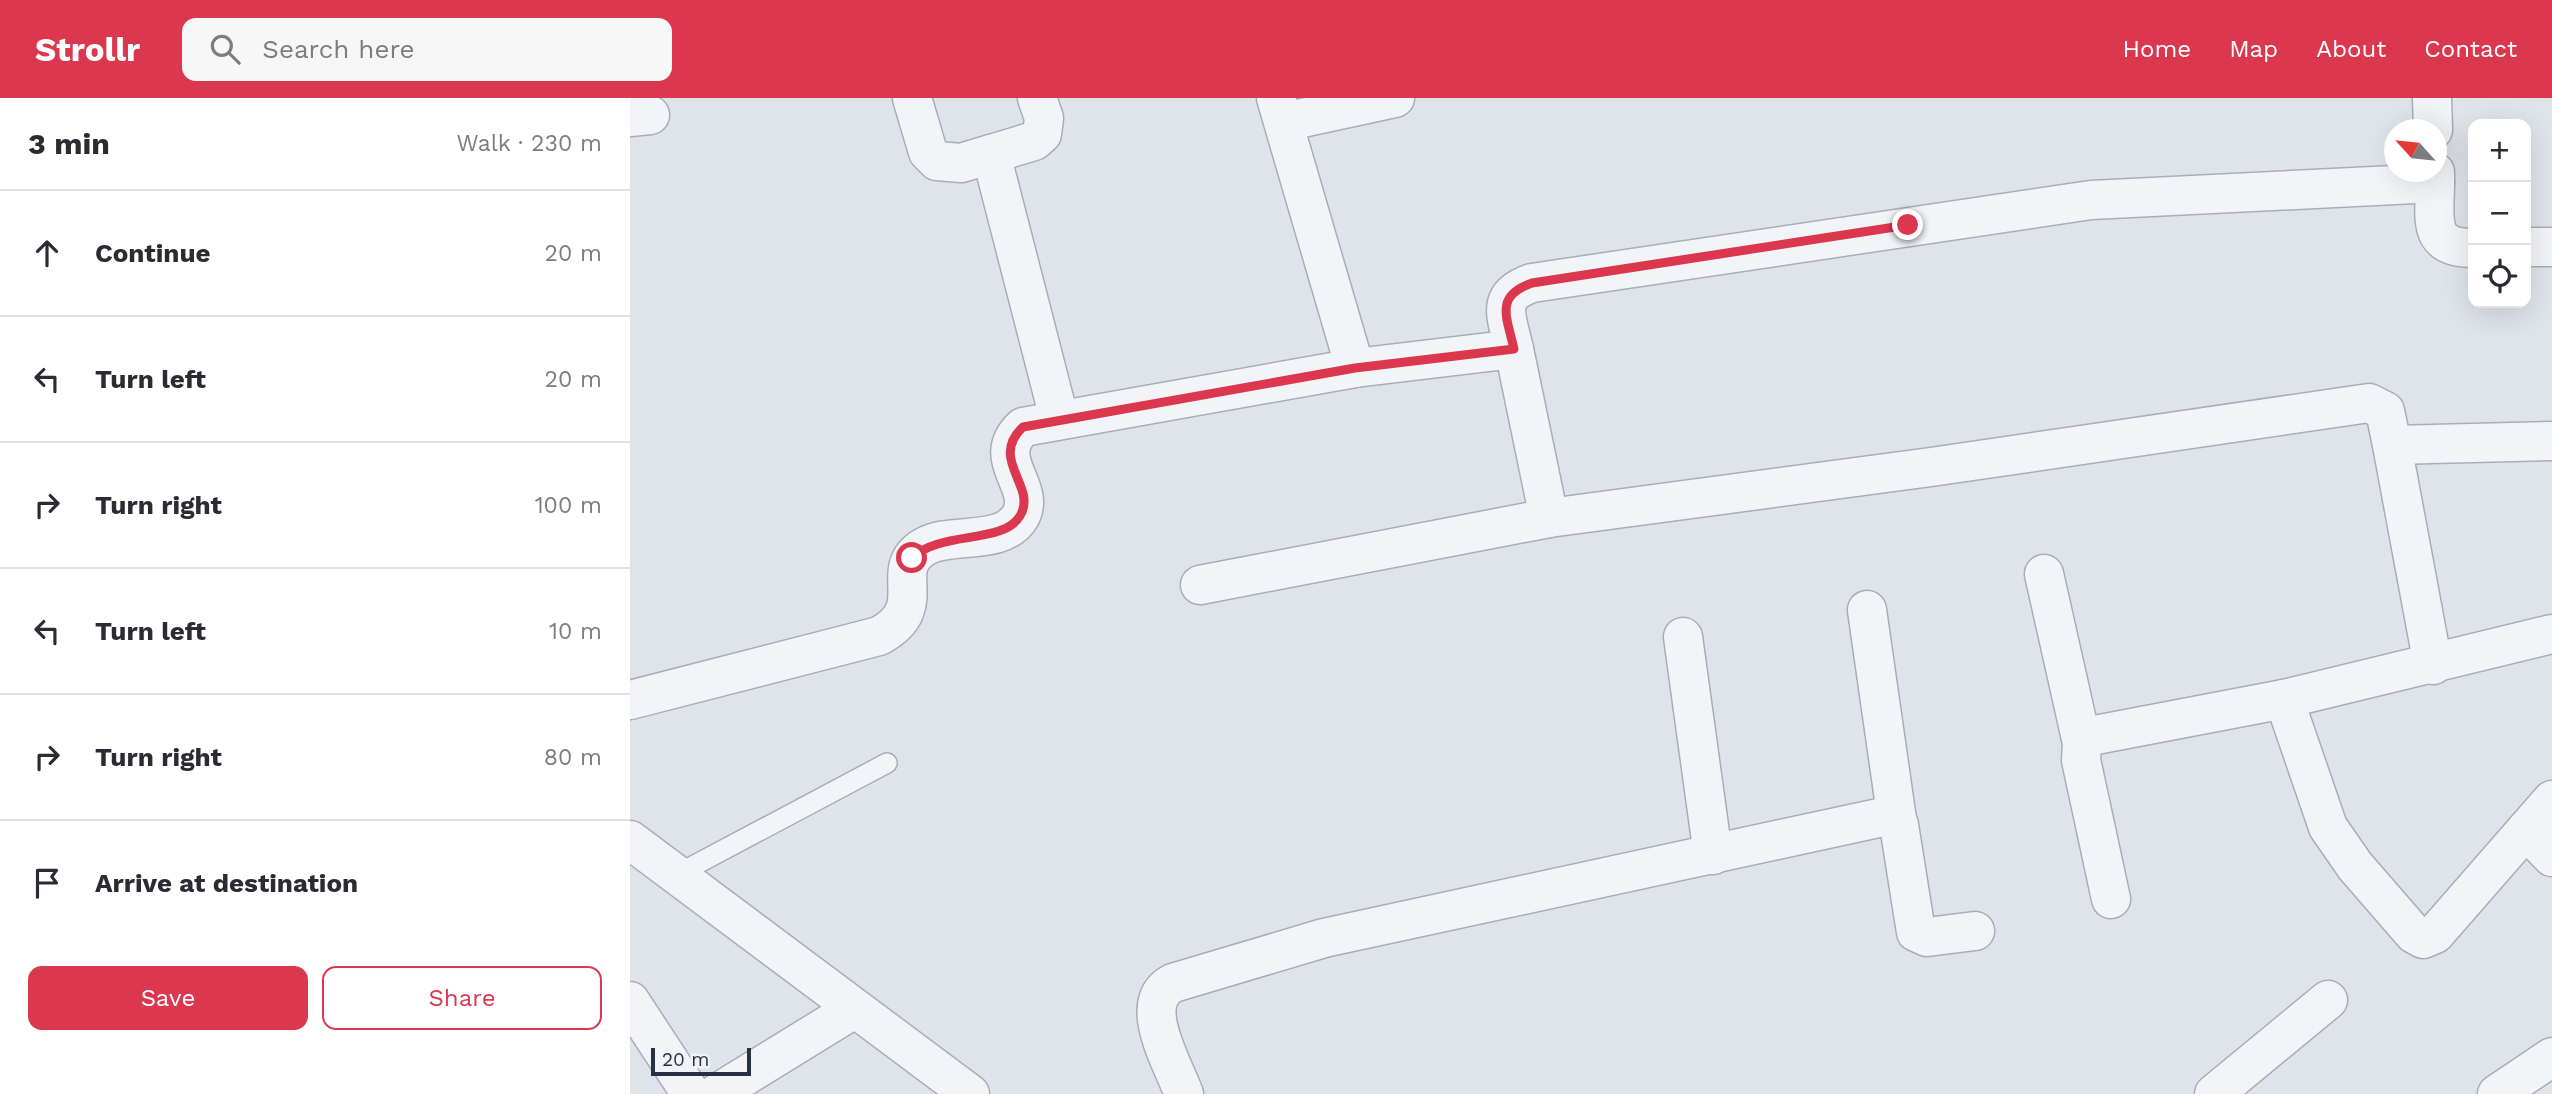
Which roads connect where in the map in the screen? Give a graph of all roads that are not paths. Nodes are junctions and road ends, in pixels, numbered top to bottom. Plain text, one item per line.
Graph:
1 (912, 98) edge
2 (1037, 98) edge
3 (1395, 98) edge
4 (2432, 98) edge
5 (1280, 110) edge
6 (2433, 119) edge
7 (991, 154) junction
8 (2384, 180) edge
9 (2435, 182) edge
10 (2468, 247) edge
11 (2531, 247) edge
12 (2552, 247) edge
13 (1514, 349) junction
14 (1355, 368) junction
15 (1059, 418) junction
16 (2552, 441) edge
17 (2392, 445) junction
18 (1549, 518) junction
19 (2044, 574) dead end
20 (1200, 585) dead end
21 (1867, 610) dead end
22 (2552, 634) edge
23 (1683, 637) dead end
24 (2433, 665) junction
25 (2284, 699) junction
26 (630, 700) edge
27 (2082, 743) junction
28 (887, 763) dead end
29 (2552, 800) edge
30 (1897, 820) junction
31 (2526, 830) junction
32 (631, 843) edge
33 (1713, 855) junction
34 (2552, 857) edge
35 (678, 874) junction
36 (2111, 899) dead end
37 (1976, 931) dead end
38 (2328, 1000) dead end
39 (630, 1001) edge
40 (854, 1009) junction
41 (2552, 1057) edge
42 (712, 1094) edge
43 (970, 1094) edge
44 (1184, 1094) edge
45 (2214, 1094) edge
46 (2497, 1094) edge

1 - 7 street
2 - 7 street
3 - 5 street
4 - 6 street
5 - 14 street
7 - 15 street
8 - 13 street
9 - 10 street
11 - 12 street
13 - 14 street
13 - 18 street
14 - 15 street
15 - 26 street
16 - 17 street
17 - 18 street
17 - 24 street
18 - 20 street
19 - 27 street
21 - 30 street
22 - 24 street
23 - 33 street
24 - 25 street
25 - 27 street
25 - 31 street
27 - 36 street
28 - 35 lane
29 - 31 street
30 - 33 street
30 - 37 street
31 - 34 street
32 - 35 street
33 - 44 street
35 - 40 street
38 - 45 street
39 - 42 street
40 - 42 street
40 - 43 street
41 - 46 street

